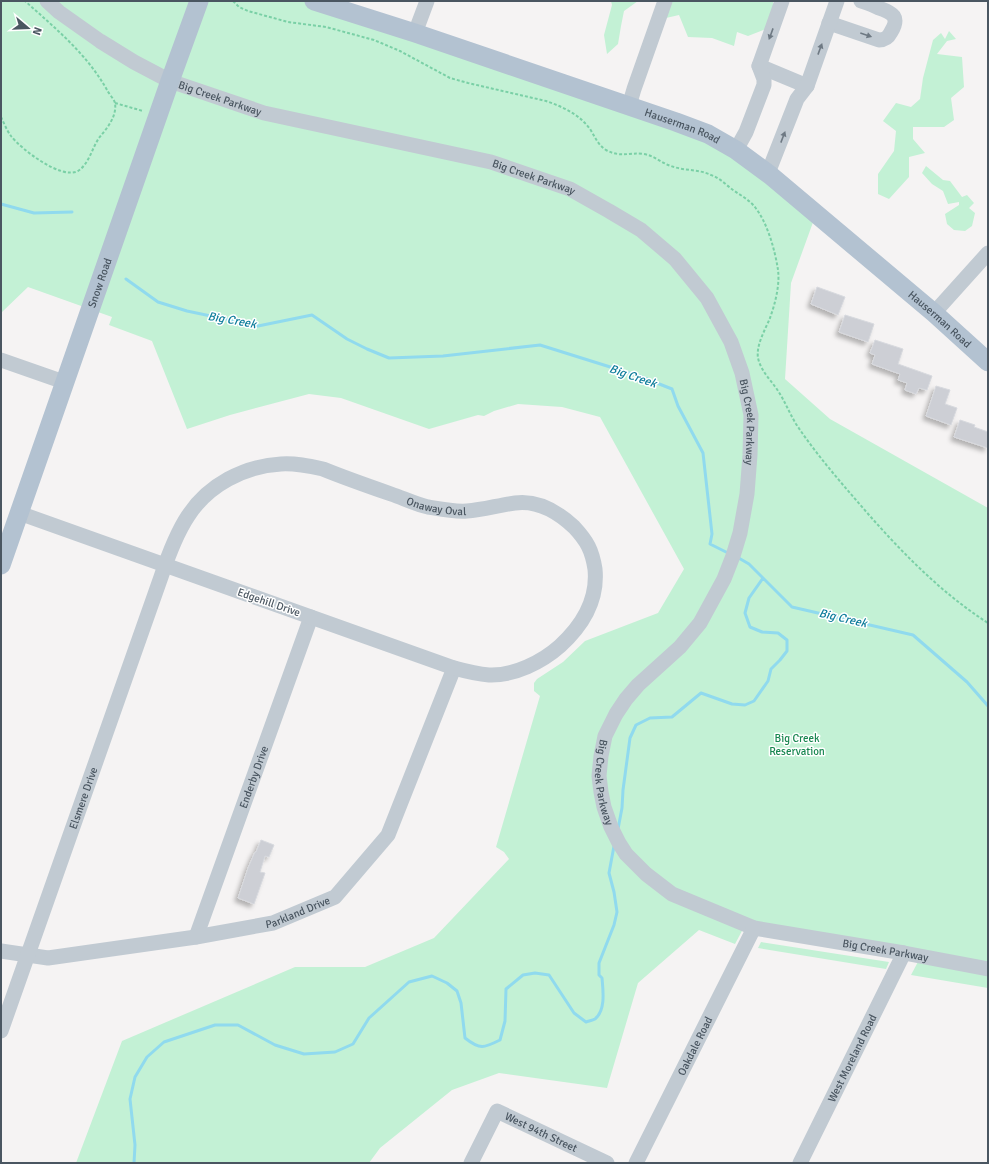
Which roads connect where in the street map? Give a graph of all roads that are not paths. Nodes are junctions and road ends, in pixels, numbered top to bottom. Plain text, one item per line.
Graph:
1 (46, 1) edge
2 (199, 1) edge
3 (314, 1) edge
4 (427, 1) edge
5 (665, 1) edge
6 (782, 1) edge
7 (838, 1) edge
8 (861, 1) edge
9 (830, 23) junction
10 (415, 33) junction
11 (759, 66) junction
12 (170, 81) junction
13 (807, 86) junction
14 (629, 106) junction
15 (736, 150) junction
16 (768, 173) junction
17 (988, 253) edge
18 (934, 313) junction
19 (1, 360) edge
20 (988, 362) edge
21 (64, 382) junction
22 (19, 513) junction
23 (5, 540) edge
24 (1, 565) edge
25 (165, 565) junction
26 (311, 617) junction
27 (454, 668) junction
28 (522, 669) joint
29 (754, 928) junction
30 (196, 937) junction
31 (1, 951) edge
32 (904, 953) junction
33 (27, 956) junction
34 (988, 969) edge
35 (1, 1031) edge
36 (471, 1163) edge
37 (607, 1163) edge
38 (636, 1163) edge
39 (800, 1163) edge

1 - 12 street, Big Creek Parkway
2 - 12 main road, Snow Road
3 - 10 main road, Hauserman Road
4 - 10 street
5 - 14 street
6 -> 11 street
7 - 9 street
9 -> 8 street
13 -> 9 street
10 - 14 main road, Hauserman Road
11 - 13 street
11 - 15 street
12 - 21 main road, Snow Road
12 - 29 street, Big Creek Parkway
16 -> 13 street
14 - 15 main road, Hauserman Road
15 - 16 main road, Hauserman Road
16 - 18 main road, Hauserman Road
17 - 18 street
18 - 20 main road, Hauserman Road
19 - 21 street
21 - 22 main road, Snow Road
22 - 23 main road, Snow Road
22 - 25 street, Edgehill Drive
23 - 24 main road, Snow Road
25 - 26 street, Edgehill Drive
25 - 28 street, Onaway Oval
25 - 33 street, Elsmere Drive
26 - 27 street, Edgehill Drive
26 - 30 street, Enderby Drive
27 - 28 street, Edgehill Drive
27 - 30 street, Parkland Drive
29 - 32 street, Big Creek Parkway
29 - 38 street, Oakdale Road
30 - 33 street, Parkland Drive
31 - 33 street, Parkland Drive
32 - 34 street, Big Creek Parkway
32 - 39 street, West Moreland Road
33 - 35 street, Elsmere Drive
36 - 37 street, West 94th Street

